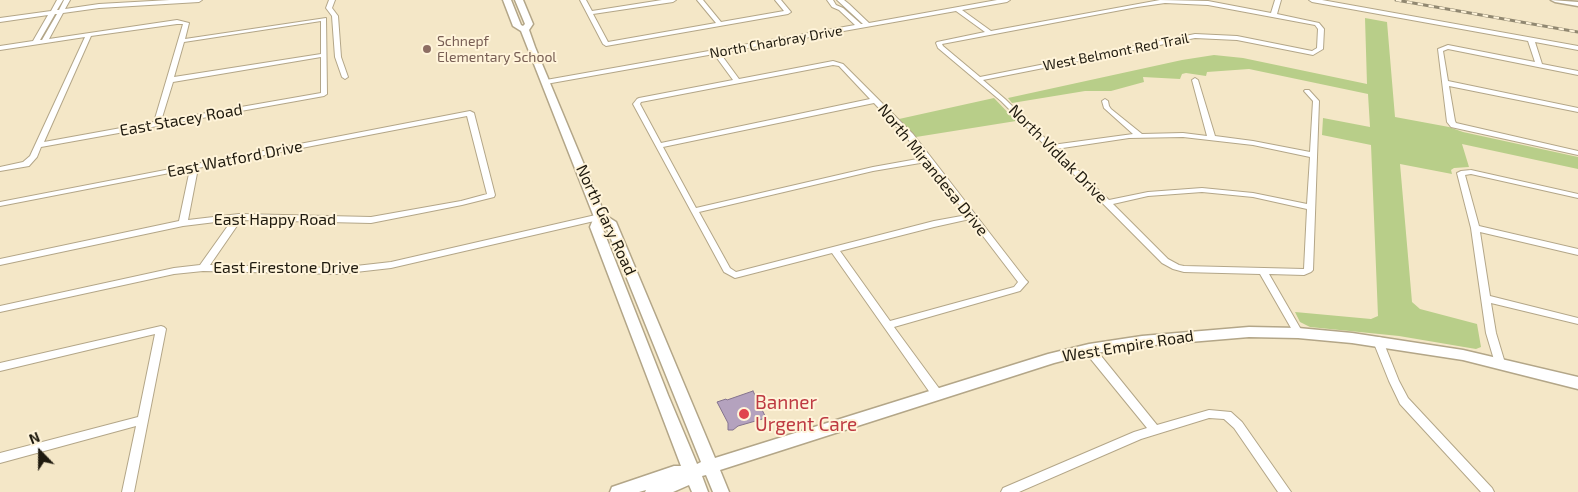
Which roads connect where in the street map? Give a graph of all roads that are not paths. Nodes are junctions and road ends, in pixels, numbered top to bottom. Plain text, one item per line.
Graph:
1 (60, 0) edge
2 (67, 0) edge
3 (138, 0) edge
4 (199, 0) edge
5 (332, 0) edge
6 (507, 0) edge
7 (519, 0) edge
8 (582, 0) edge
9 (673, 0) edge
10 (700, 0) edge
11 (778, 0) edge
12 (1007, 0) edge
13 (1278, 0) edge
14 (1312, 0) edge
15 (1555, 0) edge
16 (841, 1) edge
17 (831, 2) edge
18 (1578, 4) edge
19 (957, 9) junction
20 (57, 10) junction
21 (590, 13) junction
22 (1274, 14) junction
23 (0, 18) edge
24 (720, 24) junction
25 (1317, 24) joint
26 (868, 25) junction
27 (860, 26) junction
28 (525, 30) junction
29 (990, 33) junction
30 (89, 35) junction
31 (1530, 40) junction
32 (181, 41) junction
33 (44, 42) junction
34 (35, 43) junction
35 (939, 43) joint
36 (0, 48) edge
37 (1578, 48) edge
38 (716, 52) junction
39 (324, 55) junction
40 (838, 63) joint
41 (1539, 65) junction
42 (1578, 73) edge
43 (346, 77) dead end
44 (979, 79) junction
45 (170, 80) junction
46 (1196, 80) dead end
47 (737, 81) junction
48 (546, 82) junction
49 (1446, 83) junction
50 (1308, 91) dead end
51 (876, 100) junction
52 (1106, 101) dead end
53 (1578, 110) edge
54 (157, 124) junction
55 (1454, 125) joint
56 (1139, 135) junction
57 (1211, 137) junction
58 (39, 145) junction
59 (658, 146) junction
60 (1051, 147) junction
61 (1578, 153) edge
62 (1314, 155) junction
63 (928, 159) junction
64 (195, 166) junction
65 (0, 169) edge
66 (491, 195) joint
67 (1578, 196) edge
68 (1108, 203) junction
69 (0, 204) edge
70 (1312, 208) junction
71 (694, 211) junction
72 (973, 216) junction
73 (239, 217) junction
74 (600, 217) junction
75 (183, 223) junction
76 (1475, 228) junction
77 (835, 251) junction
78 (1578, 252) edge
79 (0, 262) edge
80 (203, 268) junction
81 (1262, 270) junction
82 (1023, 282) joint
83 (1485, 298) junction
84 (0, 308) edge
85 (1578, 321) edge
86 (888, 325) junction
87 (161, 329) joint
88 (1298, 333) junction
89 (1378, 341) junction
90 (1089, 349) junction
91 (1500, 363) junction
92 (0, 367) edge
93 (1578, 383) edge
94 (937, 394) junction
95 (1227, 415) joint
96 (143, 420) junction
97 (1154, 429) junction
98 (0, 458) edge
99 (710, 466) junction
100 (692, 472) junction
101 (128, 492) edge
102 (618, 492) edge
103 (653, 492) edge
104 (700, 492) edge
105 (722, 492) edge
106 (1007, 492) edge
107 (1285, 492) edge
108 (1488, 492) edge

1 - 20 street
2 - 20 street
3 - 20 street
4 - 20 street
5 - 43 street
6 - 28 main road, North Gary Road
7 - 28 main road, North Gary Road
8 - 21 street
9 - 21 street
10 - 24 street
11 - 24 street
12 - 19 street, North Charbray Drive
13 - 22 street
14 - 31 street
15 - 18 main road
16 - 17 street
16 - 26 street
17 - 27 street
19 - 26 street, North Charbray Drive
19 - 29 street
20 - 23 street
20 - 33 street
20 - 34 street
21 - 24 street
22 - 25 street
22 - 29 street
25 - 44 street, West Belmont Red Trail
26 - 27 street, North Charbray Drive
27 - 38 street, North Charbray Drive
28 - 48 main road, North Gary Road
29 - 35 street
30 - 32 street
30 - 33 street
30 - 58 street
31 - 37 street
31 - 41 street
32 - 39 street
32 - 45 street
33 - 34 street
34 - 36 street
35 - 44 street, North Vidlak Drive
38 - 47 street
38 - 48 street, North Charbray Drive
39 - 45 street
39 - 54 street, East Stacey Road
40 - 47 street
40 - 51 street, North Mirandesa Drive
41 - 42 street
41 - 49 street
44 - 60 street, North Vidlak Drive
45 - 54 street
46 - 57 street
47 - 59 street
48 - 74 main road, North Gary Road
49 - 53 street
49 - 55 street
50 - 62 street
51 - 59 street
51 - 63 street, North Mirandesa Drive
52 - 56 street
54 - 58 street, East Stacey Road
55 - 61 street
56 - 57 street
56 - 60 street
57 - 62 street
58 - 65 street
59 - 71 street
60 - 68 street, North Vidlak Drive
62 - 70 street
63 - 71 street
63 - 72 street, North Mirandesa Drive
64 - 66 street, East Watford Drive
64 - 69 street, East Watford Drive
64 - 75 street
66 - 73 street, East Happy Road
67 - 76 street
68 - 70 street
68 - 81 street, North Vidlak Drive
70 - 81 street
71 - 77 street
72 - 77 street
72 - 82 street, North Mirandesa Drive
73 - 75 street, East Happy Road
73 - 80 street
74 - 80 street, East Firestone Drive
74 - 99 main road, North Gary Road
74 - 100 main road
75 - 79 street, East Happy Road
76 - 78 street
76 - 83 street
77 - 86 street
80 - 84 street, East Firestone Drive
81 - 88 street
82 - 86 street
83 - 85 street
83 - 91 street
86 - 94 street
87 - 92 street
87 - 96 street
88 - 89 main road, West Empire Road
88 - 90 main road, West Empire Road
89 - 91 main road, West Empire Road
89 - 108 street
90 - 94 main road, West Empire Road
90 - 97 street
91 - 93 main road, West Empire Road
94 - 99 main road, West Empire Road
95 - 97 street
95 - 107 street
96 - 98 street
96 - 101 street
97 - 106 street
99 - 100 main road, West Empire Road
99 - 105 main road, North Gary Road
100 - 102 main road
100 - 103 main road
100 - 104 main road

